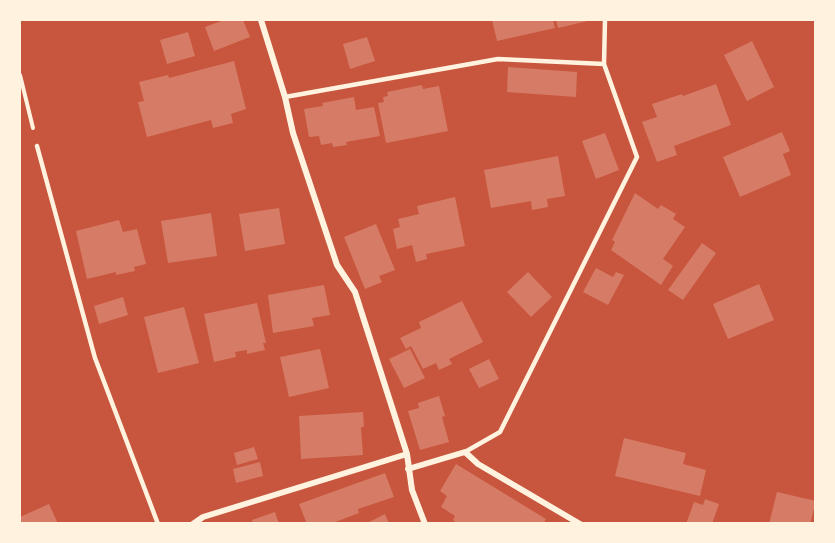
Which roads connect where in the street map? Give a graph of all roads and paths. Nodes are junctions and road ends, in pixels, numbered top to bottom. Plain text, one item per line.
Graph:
1 (261, 20) edge
2 (605, 20) edge
3 (604, 64) junction
4 (20, 75) edge
5 (285, 97) junction
6 (37, 146) joint
7 (465, 452) junction
8 (407, 454) junction
9 (408, 469) junction
10 (158, 524) edge
11 (193, 524) edge
12 (425, 524) edge
13 (580, 524) edge

1 - 5 street
2 - 3 lane
3 - 5 lane
3 - 7 lane
4 - 6 path
5 - 8 street
6 - 10 lane
7 - 9 street
7 - 13 street
8 - 9 street
8 - 11 street
9 - 12 street

